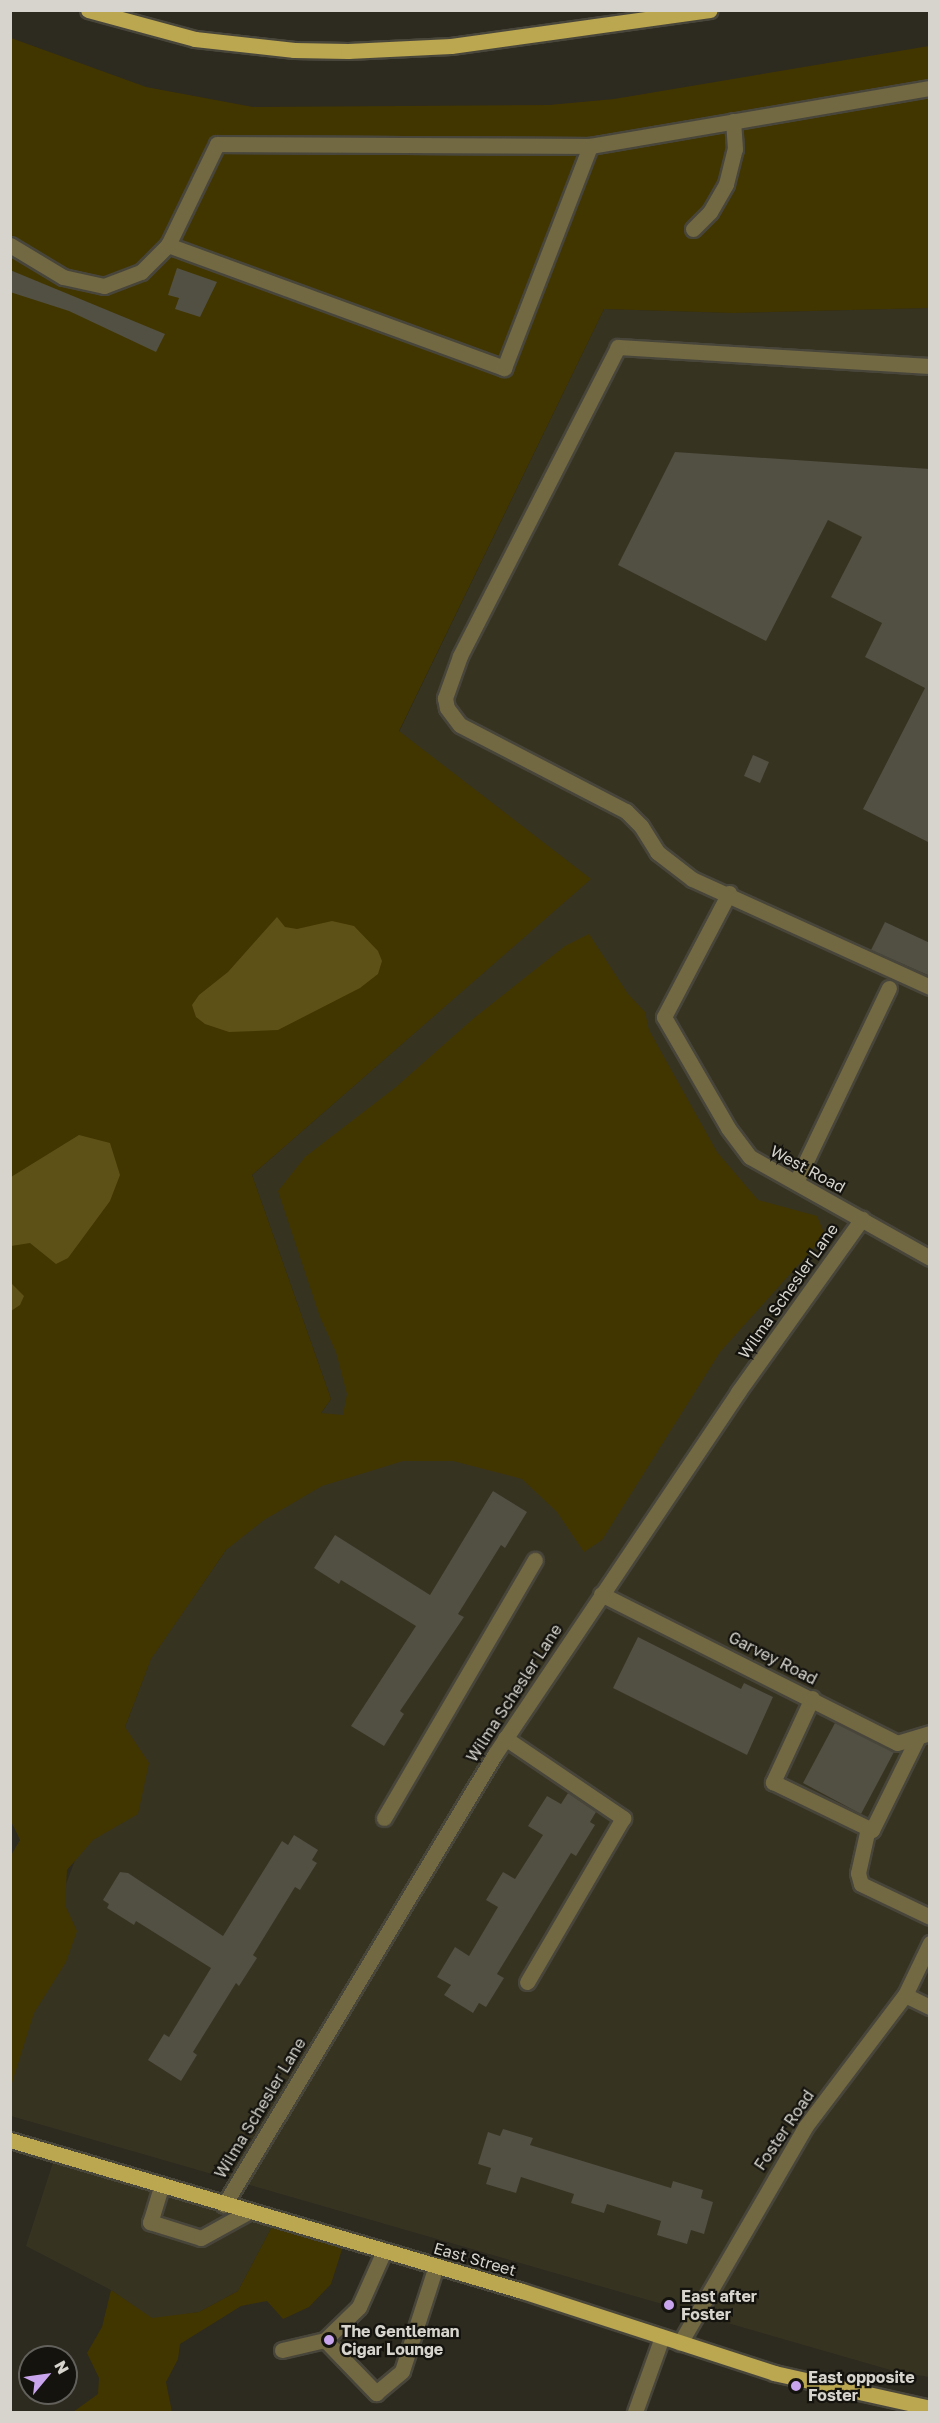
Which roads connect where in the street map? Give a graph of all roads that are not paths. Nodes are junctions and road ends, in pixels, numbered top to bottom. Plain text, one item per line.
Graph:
1 (88, 10) edge
2 (710, 10) edge
3 (930, 88) edge
4 (733, 121) junction
5 (590, 146) junction
6 (693, 229) dead end
7 (10, 245) edge
8 (168, 245) junction
9 (930, 366) edge
10 (729, 893) junction
11 (930, 987) edge
12 (889, 988) dead end
13 (796, 1182) junction
14 (862, 1218) junction
15 (930, 1258) edge
16 (535, 1560) dead end
17 (601, 1594) junction
18 (812, 1698) junction
19 (924, 1735) edge
20 (505, 1738) junction
21 (384, 1818) dead end
22 (868, 1828) junction
23 (930, 1917) edge
24 (930, 1943) edge
25 (527, 1982) dead end
26 (905, 1995) junction
27 (930, 2007) edge
28 (10, 2140) edge
29 (161, 2187) junction
30 (224, 2205) junction
31 (248, 2212) junction
32 (384, 2251) junction
33 (436, 2266) junction
34 (662, 2337) junction
35 (326, 2340) junction
36 (680, 2343) junction
37 (282, 2350) dead end
38 (930, 2408) edge
39 (635, 2412) edge

1 - 2 main road
3 - 4 street
4 - 5 street
4 - 6 street
5 - 8 street
5 - 8 street
7 - 8 street
9 - 10 street
10 - 11 street
10 - 13 street, West Road
12 - 13 street
13 - 14 street, West Road
14 - 15 street, West Road
14 - 17 street, Wilma Schesler Lane
16 - 21 street
17 - 18 street, Garvey Road
17 - 20 street, Wilma Schesler Lane
18 - 19 street, Garvey Road
18 - 22 street
19 - 22 street
20 - 25 street
20 - 30 street, Wilma Schesler Lane
22 - 23 street
24 - 26 street, Foster Road
26 - 27 street
26 - 36 street, Foster Road
28 - 29 main road, East Street
29 - 30 main road, East Street
29 - 31 street
30 - 31 main road, East Street
31 - 32 main road, East Street
32 - 33 main road, East Street
32 - 35 street
33 - 34 main road, East Street
33 - 35 street
34 - 36 main road, East Street
34 - 39 street
35 - 37 street
36 - 38 main road, East Street

